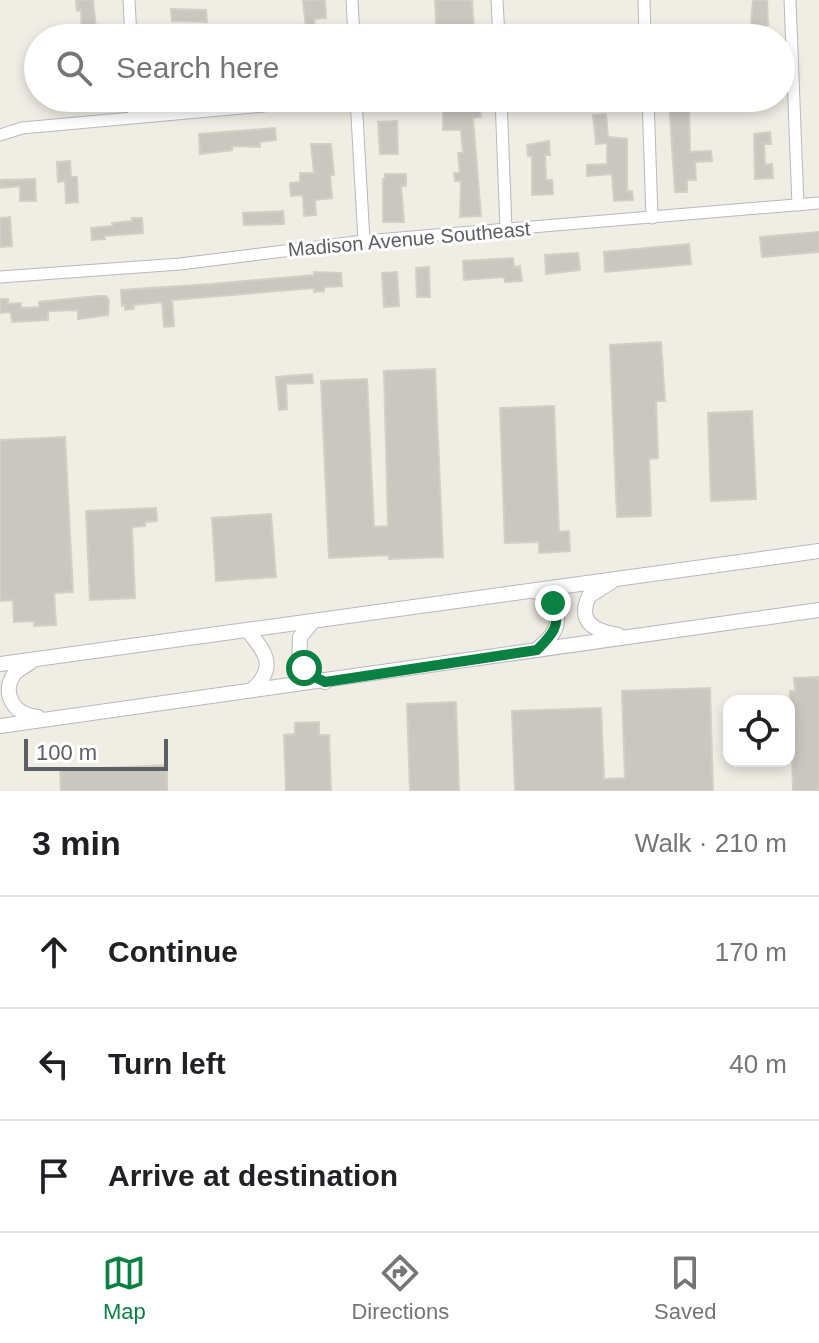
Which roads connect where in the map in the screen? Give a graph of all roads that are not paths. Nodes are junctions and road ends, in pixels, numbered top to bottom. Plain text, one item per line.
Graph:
1 (129, 0) edge
2 (352, 0) edge
3 (497, 0) edge
4 (644, 0) edge
5 (790, 0) edge
6 (130, 24) edge
7 (353, 24) edge
8 (498, 24) edge
9 (645, 24) edge
10 (791, 24) edge
11 (134, 112) edge
12 (193, 112) edge
13 (357, 112) edge
14 (502, 112) edge
15 (648, 112) edge
16 (794, 112) edge
17 (134, 117) junction
18 (0, 135) edge
19 (819, 203) edge
20 (798, 205) junction
21 (652, 218) junction
22 (506, 229) junction
23 (364, 241) junction
24 (0, 277) edge
25 (818, 552) edge
26 (623, 577) junction
27 (526, 590) junction
28 (819, 610) edge
29 (313, 621) junction
30 (247, 630) junction
31 (633, 637) junction
32 (537, 650) junction
33 (35, 659) junction
34 (0, 664) edge
35 (325, 682) junction
36 (252, 690) junction
37 (53, 719) junction
38 (0, 726) edge

1 - 6 street
2 - 7 street
3 - 8 street
4 - 9 street
5 - 10 street
11 - 17 street
12 - 17 street
13 - 23 street
14 - 22 street
15 - 21 street
16 - 20 street
17 - 18 street
19 - 20 street, Madison Avenue Southeast
20 - 21 street, Madison Avenue Southeast
21 - 22 street, Madison Avenue Southeast
22 - 23 street, Madison Avenue Southeast
23 - 24 street, Madison Avenue Southeast
25 - 26 street
26 - 27 street
26 - 31 street
27 - 29 street
27 - 32 street
28 - 31 street
29 - 30 street
29 - 35 street
30 - 33 street
30 - 36 street
31 - 32 street
32 - 35 street
33 - 34 street
33 - 37 street
35 - 36 street
36 - 37 street
37 - 38 street

